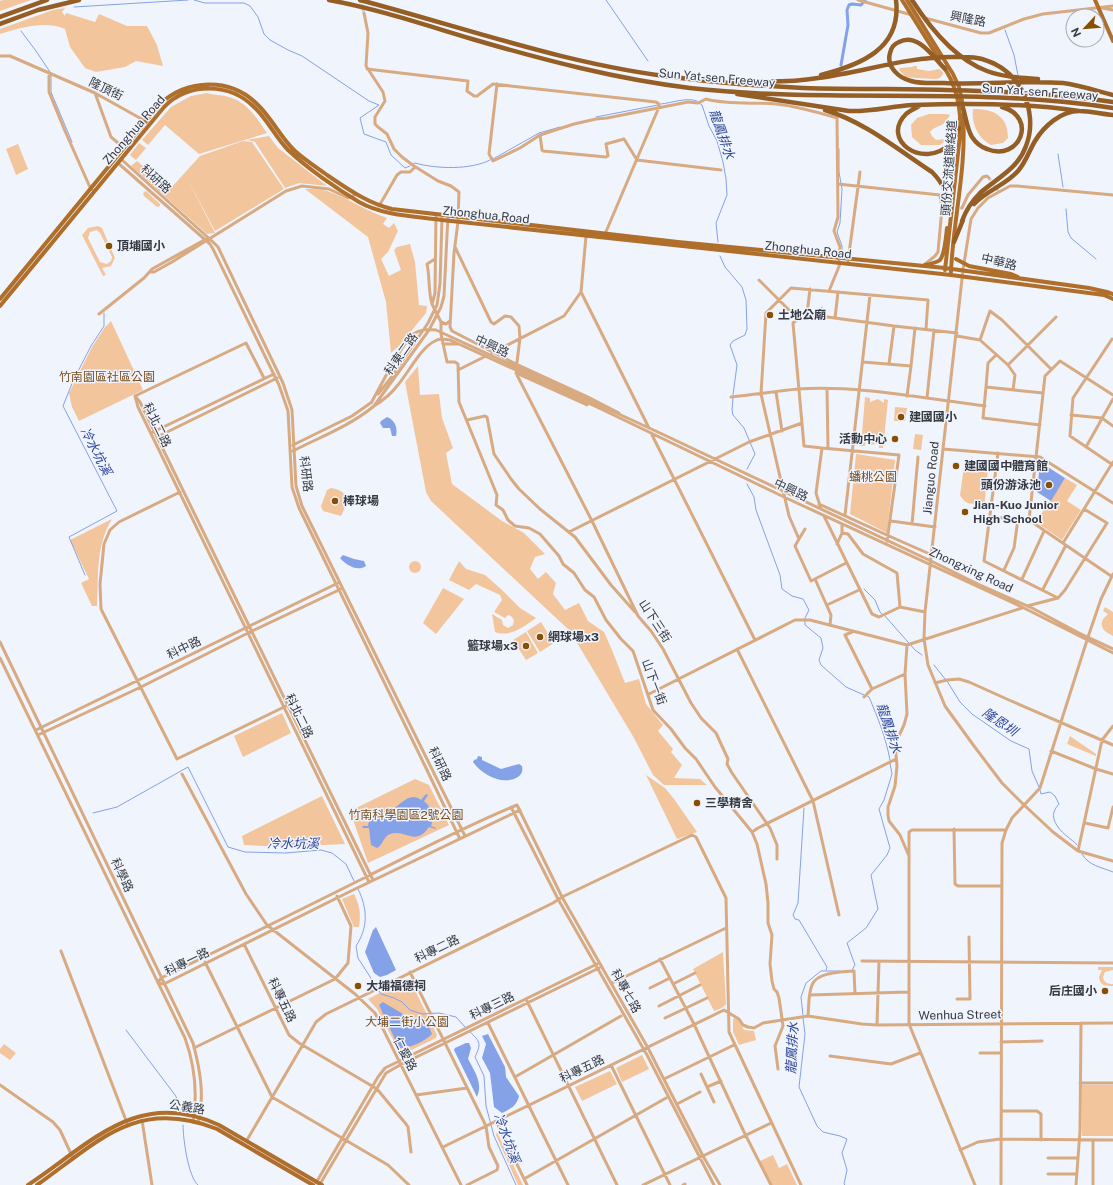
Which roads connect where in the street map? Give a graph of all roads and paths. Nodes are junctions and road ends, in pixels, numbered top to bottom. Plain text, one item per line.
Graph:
1 (47, 0) edge
2 (79, 0) edge
3 (330, 0) edge
4 (360, 0) edge
5 (902, 0) edge
6 (1095, 0) edge
7 (860, 1) edge
8 (896, 3) edge
9 (908, 3) edge
10 (1113, 6) edge
11 (1098, 7) junction
12 (1113, 10) edge
13 (364, 13) tunnel mouth
14 (0, 17) edge
15 (0, 24) edge
16 (923, 31) junction
17 (1113, 41) edge
18 (0, 56) edge
19 (367, 69) junction
20 (946, 69) junction
21 (51, 74) junction
22 (808, 78) junction
23 (731, 83) junction
24 (1062, 83) junction
25 (497, 84) junction
26 (726, 92) junction
27 (95, 93) junction
28 (1113, 95) edge
29 (1113, 102) edge
30 (798, 103) junction
31 (920, 105) junction
32 (997, 105) junction
33 (659, 107) junction
34 (963, 108) junction
35 (1113, 108) edge
36 (1079, 111) junction
37 (1113, 115) edge
38 (148, 122) junction
39 (959, 128) junction
40 (540, 135) junction
41 (124, 148) junction
42 (637, 160) junction
43 (120, 161) junction
44 (415, 166) junction
45 (721, 170) dead end
46 (860, 172) dead end
47 (989, 178) dead end
48 (839, 184) junction
49 (858, 186) junction
50 (92, 190) junction
51 (1113, 194) edge
52 (353, 195) junction
53 (379, 205) junction
54 (962, 208) dead end
55 (377, 209) junction
56 (951, 212) junction
57 (436, 214) junction
58 (445, 215) junction
59 (459, 216) junction
60 (436, 219) junction
61 (444, 220) junction
62 (962, 221) junction
63 (458, 222) junction
64 (586, 234) junction
65 (605, 236) junction
66 (210, 239) junction
67 (205, 240) junction
68 (954, 242) junction
69 (455, 247) junction
70 (839, 258) junction
71 (435, 259) junction
72 (848, 259) junction
73 (956, 259) junction
74 (839, 264) junction
75 (847, 264) junction
76 (966, 265) junction
77 (923, 266) junction
78 (945, 268) junction
79 (951, 269) junction
80 (964, 270) junction
81 (945, 274) junction
82 (951, 275) junction
83 (963, 277) junction
84 (1024, 279) junction
85 (758, 280) dead end
86 (1050, 286) junction
87 (810, 289) junction
88 (829, 291) junction
89 (581, 292) junction
90 (838, 292) junction
91 (1113, 293) edge
92 (1106, 294) junction
93 (870, 295) junction
94 (0, 299) edge
95 (1113, 299) edge
96 (779, 300) junction
97 (432, 304) junction
98 (0, 306) edge
99 (99, 314) dead end
100 (807, 314) junction
101 (1056, 317) dead end
102 (835, 318) junction
103 (798, 319) junction
104 (450, 321) junction
105 (441, 322) junction
106 (867, 322) junction
107 (894, 326) junction
108 (450, 327) junction
109 (915, 328) junction
110 (926, 329) junction
111 (934, 330) junction
112 (957, 334) junction
113 (442, 338) junction
114 (520, 338) junction
115 (1112, 339) dead end
116 (980, 340) junction
117 (444, 344) junction
118 (458, 345) junction
119 (1028, 345) junction
120 (494, 352) junction
121 (410, 353) junction
122 (996, 355) junction
123 (484, 357) junction
124 (863, 362) junction
125 (516, 364) junction
126 (889, 364) junction
127 (1008, 365) junction
128 (911, 366) junction
129 (1051, 369) junction
130 (458, 370) junction
131 (276, 373) junction
132 (516, 373) junction
133 (280, 377) junction
134 (1086, 377) junction
135 (264, 378) junction
136 (276, 379) junction
137 (986, 387) junction
138 (798, 389) junction
139 (827, 389) junction
140 (859, 390) junction
141 (1013, 390) junction
142 (776, 392) junction
143 (1043, 393) junction
144 (761, 394) junction
145 (1113, 395) edge
146 (135, 396) junction
147 (732, 396) dead end
148 (907, 396) junction
149 (927, 398) junction
150 (1113, 400) edge
151 (949, 401) junction
152 (371, 403) junction
153 (374, 406) junction
154 (985, 406) junction
155 (599, 408) junction
156 (1071, 415) junction
157 (348, 418) junction
158 (1102, 418) junction
159 (467, 420) junction
160 (350, 422) junction
161 (636, 422) junction
162 (802, 423) junction
163 (1040, 425) junction
164 (1113, 426) edge
165 (329, 427) junction
166 (649, 428) junction
167 (782, 431) junction
168 (155, 432) junction
169 (332, 432) junction
170 (151, 434) junction
171 (652, 435) junction
172 (770, 435) junction
173 (157, 437) junction
174 (153, 439) junction
175 (294, 444) junction
176 (290, 446) junction
177 (1086, 447) junction
178 (822, 448) junction
179 (828, 448) junction
180 (943, 449) junction
181 (294, 450) junction
182 (852, 450) junction
183 (290, 452) junction
184 (998, 453) junction
185 (1036, 456) junction
186 (918, 457) dead end
187 (714, 459) junction
188 (709, 462) junction
189 (1113, 463) edge
190 (675, 479) junction
191 (183, 490) junction
192 (1094, 491) junction
193 (179, 492) junction
194 (782, 492) junction
195 (784, 497) junction
196 (1113, 503) edge
197 (820, 504) junction
198 (1084, 509) junction
199 (823, 513) junction
200 (844, 515) junction
201 (990, 517) junction
202 (1018, 519) junction
203 (1029, 520) junction
204 (592, 521) junction
205 (891, 521) junction
206 (842, 524) junction
207 (912, 524) junction
208 (935, 527) junction
209 (805, 529) dead end
210 (1044, 531) junction
211 (569, 532) junction
212 (842, 533) junction
213 (888, 536) junction
214 (799, 539) junction
215 (887, 541) junction
216 (837, 544) junction
217 (1064, 544) junction
218 (932, 554) junction
219 (1085, 558) junction
220 (931, 561) junction
221 (846, 563) junction
222 (931, 565) junction
223 (1004, 570) junction
224 (1112, 575) edge
225 (1022, 578) junction
226 (815, 579) junction
227 (338, 583) junction
228 (341, 589) junction
229 (1043, 589) junction
230 (860, 590) junction
231 (1058, 598) junction
232 (827, 605) junction
233 (1028, 606) junction
234 (900, 607) junction
235 (1022, 608) junction
236 (925, 612) junction
237 (638, 616) junction
238 (830, 624) junction
239 (250, 626) junction
240 (246, 628) junction
241 (252, 631) junction
242 (852, 631) junction
243 (248, 633) junction
244 (924, 639) junction
245 (1088, 639) junction
246 (755, 640) junction
247 (0, 642) edge
248 (909, 645) junction
249 (737, 649) junction
250 (1113, 649) edge
251 (1113, 653) edge
252 (0, 658) edge
253 (905, 674) junction
254 (678, 679) junction
255 (137, 681) junction
256 (935, 683) junction
257 (141, 687) junction
258 (872, 689) junction
259 (649, 694) junction
260 (864, 697) dead end
261 (288, 704) junction
262 (284, 706) junction
263 (1061, 722) junction
264 (1113, 726) edge
265 (42, 727) junction
266 (36, 730) junction
267 (45, 734) junction
268 (38, 736) junction
269 (1102, 740) junction
270 (1113, 745) edge
271 (1051, 751) junction
272 (895, 760) junction
273 (1096, 769) junction
274 (182, 774) dead end
275 (1113, 774) edge
276 (813, 801) junction
277 (1023, 804) junction
278 (517, 805) joint
279 (1113, 807) edge
280 (511, 808) junction
281 (520, 810) junction
282 (514, 813) junction
283 (1085, 823) junction
284 (768, 824) junction
285 (954, 829) junction
286 (462, 830) junction
287 (1006, 830) junction
288 (456, 832) junction
289 (752, 832) junction
290 (93, 834) junction
291 (88, 836) junction
292 (465, 836) junction
293 (460, 839) junction
294 (1078, 851) junction
295 (910, 857) junction
296 (777, 858) dead end
297 (1113, 862) edge
298 (371, 874) junction
299 (366, 877) junction
300 (373, 880) junction
301 (369, 882) junction
302 (1002, 886) junction
303 (335, 892) junction
304 (338, 898) junction
305 (560, 898) junction
306 (840, 915) dead end
307 (135, 922) junction
308 (130, 924) junction
309 (268, 926) junction
310 (726, 928) junction
311 (272, 930) junction
312 (969, 937) dead end
313 (244, 944) junction
314 (61, 951) dead end
315 (204, 958) junction
316 (660, 959) junction
317 (909, 960) junction
318 (862, 961) dead end
319 (878, 961) junction
320 (1001, 961) junction
321 (969, 962) junction
322 (206, 963) junction
323 (600, 963) junction
324 (1113, 963) edge
325 (596, 965) junction
326 (602, 966) junction
327 (598, 969) junction
328 (410, 972) junction
329 (694, 974) dead end
330 (161, 978) junction
331 (670, 978) junction
332 (335, 979) junction
333 (158, 983) junction
334 (612, 983) junction
335 (164, 984) junction
336 (673, 984) junction
337 (700, 985) dead end
338 (650, 988) dead end
339 (908, 992) junction
340 (877, 993) junction
341 (855, 994) junction
342 (679, 995) junction
343 (810, 995) junction
344 (359, 998) junction
345 (706, 998) dead end
346 (526, 999) junction
347 (957, 999) dead end
348 (528, 1003) junction
349 (658, 1006) dead end
350 (276, 1008) junction
351 (685, 1008) junction
352 (729, 1013) junction
353 (620, 1016) dead end
354 (808, 1016) junction
355 (665, 1018) dead end
356 (782, 1020) junction
357 (488, 1022) junction
358 (1002, 1023) junction
359 (1081, 1023) junction
360 (1113, 1023) edge
361 (694, 1024) junction
362 (909, 1024) junction
363 (877, 1025) junction
364 (237, 1027) junction
365 (443, 1040) junction
366 (1042, 1041) dead end
367 (1001, 1042) junction
368 (445, 1044) junction
369 (302, 1045) junction
370 (734, 1045) junction
371 (194, 1048) junction
372 (648, 1048) junction
373 (644, 1050) junction
374 (920, 1053) junction
375 (1001, 1053) junction
376 (553, 1054) junction
377 (980, 1054) dead end
378 (830, 1056) dead end
379 (710, 1057) junction
380 (398, 1061) junction
381 (400, 1065) junction
382 (611, 1065) junction
383 (778, 1069) dead end
384 (701, 1074) dead end
385 (515, 1077) junction
386 (665, 1079) junction
387 (661, 1081) junction
388 (721, 1081) junction
389 (1113, 1083) edge
390 (0, 1084) edge
391 (1080, 1084) junction
392 (372, 1086) junction
393 (569, 1086) junction
394 (707, 1087) junction
395 (467, 1088) junction
396 (377, 1089) junction
397 (700, 1092) dead end
398 (416, 1095) junction
399 (272, 1097) junction
400 (666, 1098) dead end
401 (714, 1102) dead end
402 (677, 1104) junction
403 (528, 1106) junction
404 (1001, 1111) junction
405 (635, 1114) junction
406 (142, 1118) junction
407 (193, 1119) junction
408 (199, 1120) junction
409 (495, 1122) junction
410 (127, 1123) junction
411 (771, 1123) junction
412 (487, 1126) junction
413 (746, 1136) junction
414 (343, 1138) junction
415 (594, 1139) junction
416 (1000, 1139) junction
417 (247, 1140) junction
418 (346, 1140) junction
419 (1041, 1140) junction
420 (1080, 1140) junction
421 (1094, 1140) junction
422 (1113, 1140) edge
423 (443, 1147) junction
424 (960, 1150) junction
425 (411, 1152) dead end
426 (71, 1154) junction
427 (701, 1157) junction
428 (74, 1158) junction
429 (1048, 1158) dead end
430 (1078, 1158) junction
431 (556, 1161) junction
432 (297, 1170) junction
433 (288, 1171) junction
434 (1048, 1174) dead end
435 (1076, 1174) junction
436 (665, 1175) junction
437 (524, 1179) junction
438 (318, 1184) edge
439 (1001, 1184) edge
440 (28, 1185) edge
441 (37, 1185) edge
442 (152, 1185) edge
443 (409, 1185) edge
444 (461, 1185) edge
445 (467, 1185) edge
446 (527, 1185) edge
447 (568, 1185) edge
448 (617, 1185) edge
449 (643, 1185) edge
450 (670, 1185) edge
451 (714, 1185) edge
452 (720, 1185) edge
453 (771, 1185) edge
454 (801, 1185) edge
455 (975, 1185) edge
456 (1076, 1185) edge
457 (1093, 1185) edge

1 - 14 highway
2 - 15 highway
3 - 26 highway, Sun Yat-sen Freeway
4 - 23 highway, Sun Yat-sen Freeway
5 - 9 main road, 頭份交流道聯絡道
6 - 11 main road
7 - 11 street, 興隆路
8 - 22 highway
9 - 16 main road, 頭份交流道聯絡道
9 - 24 highway
10 - 11 street, 興隆路
11 - 12 street
11 - 17 main road
13 - 19 street
16 - 20 main road, 頭份交流道聯絡道
16 - 34 main road, 頭份交流道聯絡道
18 - 21 street, 隆頂街
19 - 25 street
19 - 44 street
20 - 24 highway
20 - 39 main road, 頭份交流道聯絡道
21 - 27 street, 隆頂街
21 - 50 street
22 - 23 highway
22 - 62 highway
23 - 29 highway, Sun Yat-sen Freeway
24 - 28 highway
25 - 33 street
25 - 40 street
26 - 30 highway
26 - 35 highway, Sun Yat-sen Freeway
27 - 38 street, 隆頂街
27 - 41 street
30 - 31 highway
30 - 56 highway
31 - 32 highway
31 - 39 highway
32 - 34 highway
32 - 36 highway
33 - 40 street
33 - 42 street
33 - 48 street
34 - 68 main road, 頭份交流道聯絡道
36 - 37 highway
36 - 62 highway
38 - 41 main road, Zhonghua Road
38 - 43 main road, Zhonghua Road
38 - 52 main road, Zhonghua Road
39 - 56 main road, 頭份交流道聯絡道
40 - 42 street
41 - 50 main road, Zhonghua Road
42 - 45 street
42 - 65 street
43 - 50 main road, Zhonghua Road
43 - 66 street, 科研路
43 - 67 street, 科研路
44 - 53 street
44 - 59 street
46 - 49 street
47 - 54 street
48 - 49 street
48 - 70 street
49 - 72 street
49 - 77 street
50 - 94 main road, Zhonghua Road
50 - 98 main road, Zhonghua Road
51 - 76 street, Jianguo Road
52 - 53 main road, Zhonghua Road
52 - 55 main road, Zhonghua Road
52 - 66 street
53 - 55 street
53 - 57 main road, Zhonghua Road
55 - 60 main road, Zhonghua Road
56 - 77 main road
56 - 78 main road, 頭份交流道聯絡道
57 - 58 main road, Zhonghua Road
57 - 60 street
58 - 59 main road, Zhonghua Road
58 - 61 street, 科東二路
59 - 63 street
59 - 64 main road, Zhonghua Road
60 - 61 main road, Zhonghua Road
60 - 71 street
61 - 63 main road, Zhonghua Road
61 - 121 street, 科東二路
61 - 121 street, 科東二路
62 - 68 highway
63 - 64 main road, Zhonghua Road
63 - 69 street
64 - 65 main road, Zhonghua Road
64 - 89 street
65 - 70 main road, Zhonghua Road
65 - 74 main road, Zhonghua Road
66 - 67 street
66 - 131 street, 科研路
67 - 99 street
67 - 131 street, 科研路
68 - 73 main road
68 - 79 main road, 頭份交流道聯絡道
69 - 104 street
69 - 114 street
70 - 72 main road, Zhonghua Road
70 - 74 street
71 - 97 street
71 - 97 street
72 - 75 street
72 - 77 main road, Zhonghua Road
73 - 76 main road
73 - 80 main road
74 - 75 main road, Zhonghua Road
74 - 88 street
75 - 81 main road, Zhonghua Road
76 - 80 street, Jianguo Road
76 - 84 main road, 中華路
77 - 78 main road, Zhonghua Road
78 - 79 main road, Zhonghua Road
78 - 81 main road, 頭份交流道聯絡道
79 - 80 main road, Zhonghua Road
79 - 82 main road, 頭份交流道聯絡道
80 - 83 street, Jianguo Road
80 - 84 main road, Zhonghua Road
81 - 82 main road, Zhonghua Road
82 - 83 main road, Zhonghua Road
83 - 86 main road, Zhonghua Road
83 - 112 street, Jianguo Road
84 - 86 main road, Zhonghua Road
85 - 96 street
86 - 92 main road, Zhonghua Road
87 - 88 street
87 - 96 street
87 - 100 street
88 - 90 street
89 - 114 street
89 - 166 street
90 - 93 street
90 - 102 street
91 - 92 main road
92 - 95 main road
93 - 106 street
93 - 110 street
96 - 103 street
96 - 144 street
97 - 105 street
100 - 102 street
100 - 103 street
101 - 119 street
102 - 106 street
103 - 138 street
104 - 105 street
104 - 108 street
105 - 113 street
106 - 107 street
106 - 124 street
107 - 109 street
107 - 126 street
108 - 113 street
108 - 120 street, 中興路
109 - 110 street
109 - 128 street
110 - 111 street
111 - 112 street
111 - 149 street
112 - 116 street
112 - 151 street, Jianguo Road
113 - 117 street
113 - 118 street, 中興路
114 - 120 street
114 - 125 street, 山下三街
115 - 134 street
116 - 119 street
116 - 122 street
117 - 118 street, 中興路
117 - 130 street
118 - 123 street, 中興路
119 - 127 street
119 - 129 street
120 - 123 street
120 - 125 street, 中興路
121 - 152 street, 科東二路
121 - 153 street, 科東二路
122 - 127 street
122 - 137 street
123 - 130 street
123 - 132 street, 中興路
124 - 126 street
124 - 140 street
125 - 132 street, 山下三街
125 - 161 street, 中興路
126 - 128 street
127 - 141 street
128 - 148 street
129 - 134 street
129 - 143 street
130 - 159 street, 山下一街
131 - 133 street, 科研路
131 - 135 street
131 - 136 street, 科研路
132 - 155 street, 中興路
132 - 204 street, 山下三街
133 - 136 street
133 - 175 street, 科研路
134 - 145 street
134 - 156 street
135 - 146 street
135 - 168 street
136 - 173 street
136 - 176 street, 科研路
137 - 141 street
137 - 154 street
138 - 139 street
138 - 142 street
138 - 162 street
139 - 140 street
139 - 179 street
140 - 148 street
140 - 182 street
141 - 143 street
142 - 144 street
142 - 167 street
143 - 163 street
144 - 147 street
144 - 172 street
146 - 168 street, 科北二路
146 - 170 street, 科北二路
148 - 149 street
149 - 151 street
150 - 158 street
151 - 154 street
151 - 180 street, Jianguo Road
152 - 157 street, 科東二路
152 - 161 street, 中興路
153 - 155 street, 中興路
153 - 160 street, 科東二路
154 - 163 street
155 - 171 street, 中興路
156 - 158 street
156 - 177 street
157 - 160 street
157 - 165 street, 科東二路
158 - 164 street
158 - 177 street
159 - 211 street
159 - 259 street, 山下一街
160 - 169 street, 科東二路
161 - 166 street, 中興路
162 - 167 street
162 - 178 street
163 - 185 street
165 - 169 street
165 - 175 street, 科東二路
166 - 171 street
166 - 187 street, 中興路
167 - 172 street
168 - 170 street
168 - 173 street, 科北二路
169 - 181 street, 科東二路
170 - 174 street, 科北二路
171 - 188 street, 中興路
171 - 190 street
172 - 187 street
172 - 194 street
173 - 174 street
173 - 191 street, 科北二路
174 - 193 street, 科北二路
175 - 176 street, 科東二路
175 - 181 street, 科研路
176 - 183 street, 科研路
177 - 189 street
178 - 179 street
178 - 197 street
179 - 182 street
180 - 184 street
180 - 208 street, Jianguo Road
181 - 183 street, 科東二路
181 - 227 street, 科研路
182 - 200 street
182 - 205 street
183 - 227 street, 科研路
184 - 185 street
184 - 201 street
185 - 192 street
185 - 203 street
186 - 207 street
187 - 188 street
187 - 194 street, 中興路
188 - 190 street
188 - 195 street, 中興路
189 - 192 street
190 - 204 street
190 - 246 street
191 - 193 street
191 - 239 street, 科北二路
192 - 196 street
192 - 198 street
193 - 240 street, 科北二路
193 - 255 street
194 - 195 street
194 - 199 street, 中興路
195 - 199 street, 中興路
195 - 214 street
197 - 199 street
197 - 200 street
198 - 217 street
198 - 219 street
199 - 206 street, Zhongxing Road
199 - 215 street, Zhongxing Road
199 - 216 street
200 - 213 street
201 - 202 street
201 - 223 street
202 - 203 street
202 - 223 street
203 - 210 street
204 - 211 street
204 - 237 street, 山下三街
205 - 207 street
205 - 213 street
206 - 212 street
206 - 222 street, Zhongxing Road
207 - 208 street
208 - 218 street, Jianguo Road
209 - 214 street
210 - 217 street
210 - 225 street
211 - 237 street
212 - 216 street
212 - 234 street
213 - 215 street
213 - 218 street
214 - 226 street
215 - 220 street, Zhongxing Road
216 - 221 street
217 - 219 street
217 - 229 street
218 - 220 street, Jianguo Road
219 - 224 street
219 - 231 street
220 - 222 street, Jianguo Road
220 - 233 street, Zhongxing Road
221 - 226 street
221 - 230 street
222 - 235 street, Zhongxing Road
222 - 236 street, Jianguo Road
223 - 225 street
224 - 245 street
225 - 229 street
226 - 232 street
227 - 228 street, 科研路
227 - 239 street, 科中路
228 - 241 street, 科中路
228 - 286 street, 科研路
228 - 288 street, 科研路
229 - 231 street
230 - 232 street
230 - 234 street
231 - 233 street
232 - 238 street
233 - 235 street
233 - 245 street, Zhongxing Road
234 - 236 street
235 - 244 street
235 - 245 street, Zhongxing Road
236 - 244 street, Jianguo Road
237 - 254 street, 山下三街
238 - 242 street
238 - 246 street
239 - 240 street, 科中路
239 - 241 street, 科北二路
240 - 243 street, 科北二路
240 - 255 street, 科中路
241 - 243 street, 科中路
241 - 261 street, 科北二路
242 - 248 street
242 - 258 street
243 - 257 street, 科中路
243 - 262 street, 科北二路
244 - 248 street
244 - 256 street, Jianguo Road
245 - 250 street, Zhongxing Road
245 - 251 street, Zhongxing Road
245 - 263 street
246 - 249 street
247 - 265 street, 科學路
248 - 253 street
249 - 254 street
249 - 276 street
252 - 266 street, 科學路
253 - 258 street
253 - 272 street
254 - 259 street
254 - 284 street, 山下三街
255 - 257 street
255 - 265 street, 科中路
256 - 263 street
256 - 277 street, Jianguo Road
257 - 262 street
257 - 267 street, 科中路
258 - 260 street
259 - 289 street, 山下一街
261 - 262 street
261 - 298 street, 科北二路
262 - 299 street, 科北二路
263 - 269 street
263 - 271 street
264 - 269 street
265 - 266 street, 科中路
265 - 267 street, 科學路
266 - 268 street, 科學路
267 - 268 street, 科中路
267 - 290 street, 科學路
268 - 291 street, 科學路
269 - 270 street
269 - 273 street
271 - 273 street
271 - 277 street
272 - 276 street
272 - 295 street
273 - 275 street
273 - 283 street
274 - 309 street, 仁愛路
276 - 284 street
276 - 306 street
277 - 287 street
277 - 294 street, Jianguo Road
278 - 280 street, 科專一路
278 - 281 street, 科專七路
279 - 283 street
280 - 282 street, 科專七路
280 - 286 street, 科專一路
281 - 282 street, 科專一路
281 - 305 street, 科專七路
282 - 292 street, 科專一路
282 - 305 street, 科專七路
283 - 294 street
284 - 289 street
284 - 296 street, 山下三街
285 - 287 street
285 - 295 street
285 - 302 street
286 - 288 street, 科專一路
286 - 292 street, 科研路
287 - 302 street
288 - 293 street, 科研路
288 - 298 street, 科專一路
289 - 356 street, 山下一街
290 - 291 street
290 - 307 street, 科學路
291 - 308 street, 科學路
292 - 293 street, 科專一路
293 - 300 street, 科專一路
294 - 297 street, Jianguo Road
295 - 317 street
298 - 299 street, 科專一路
298 - 300 street, 科北二路
299 - 301 street, 科北二路
299 - 303 street, 科專一路
300 - 301 street, 科專一路
301 - 304 street, 科專一路
302 - 320 street
303 - 304 street
303 - 309 street, 科專一路
304 - 311 street, 科專一路
304 - 332 street
305 - 310 street, 科專二路
305 - 323 street, 科專七路
305 - 325 street, 科專七路
305 - 328 street, 科專二路
307 - 308 street
307 - 330 street, 科學路
308 - 333 street, 科學路
309 - 311 street, 仁愛路
309 - 315 street, 科專一路
310 - 316 street
310 - 352 street
311 - 313 street, 科專一路
311 - 332 street, 仁愛路
312 - 321 street
313 - 322 street, 科專一路
313 - 350 street, 科專五路
314 - 410 street
315 - 322 street
315 - 330 street, 科專一路
316 - 331 street
316 - 334 street
317 - 319 street
317 - 321 street
317 - 339 street
318 - 319 street
319 - 340 street
320 - 321 street
320 - 324 street
320 - 358 street
321 - 347 street
322 - 335 street, 科專一路
322 - 364 street
323 - 325 street, 科專三路
323 - 326 street, 科專七路
325 - 327 street, 科專七路
325 - 346 street, 科專三路
326 - 327 street, 科專三路
326 - 334 street, 科專七路
327 - 348 street, 科專三路
327 - 373 street, 科專七路
328 - 344 street, 科專二路
328 - 365 street
329 - 336 street
330 - 333 street, 科專一路
330 - 335 street, 科學路
331 - 336 street
331 - 338 street
332 - 344 street, 仁愛路
332 - 350 street
333 - 335 street, 科專一路
333 - 407 street, 科學路
334 - 372 street, 科專七路
335 - 371 street, 科學路
336 - 342 street
337 - 342 street
339 - 340 street
339 - 362 street
340 - 341 street
340 - 363 street
341 - 343 street
341 - 343 street
342 - 349 street
342 - 351 street
343 - 354 street
344 - 369 street, 科專二路
344 - 380 street, 仁愛路
345 - 351 street
346 - 348 street
346 - 365 street, 科專三路
348 - 357 street, 科專三路
348 - 376 street
350 - 364 street
350 - 369 street, 科專五路
351 - 355 street
351 - 361 street
352 - 356 street, Wenhua Street
352 - 361 street, 科專五路
352 - 370 street
353 - 376 street
354 - 356 street, Wenhua Street
354 - 363 street, Wenhua Street
356 - 383 street, 山下一街
357 - 368 street, 科專三路
357 - 385 street
358 - 359 street, Wenhua Street
358 - 362 street, Wenhua Street
358 - 367 street
359 - 360 street, Wenhua Street
359 - 391 street
361 - 372 street, 科專五路
361 - 379 street
362 - 363 street, Wenhua Street
362 - 374 street
364 - 371 street
364 - 399 street
365 - 368 street
365 - 380 street, 科專三路
366 - 367 street
367 - 375 street
368 - 381 street, 科專三路
368 - 395 street
369 - 392 street, 科專五路
369 - 399 street, 科專二路
370 - 379 street
370 - 411 street
371 - 408 street, 科學路
372 - 373 street, 科專五路
372 - 386 street, 科專七路
373 - 382 street, 科專五路
373 - 387 street, 科專七路
374 - 378 street
374 - 424 street
375 - 377 street
375 - 404 street
376 - 385 street
376 - 393 street
379 - 386 street
379 - 388 street
380 - 381 street, 仁愛路
380 - 392 street, 科專三路
381 - 396 street, 科專三路
381 - 398 street, 仁愛路
382 - 393 street, 科專五路
382 - 405 street
384 - 394 street
385 - 403 street
386 - 387 street
386 - 402 street, 科專七路
387 - 427 street, 科專七路
388 - 394 street
388 - 413 street
389 - 391 street
390 - 426 street
391 - 420 street
392 - 396 street, 科專五路
392 - 414 street, 科專三路
393 - 403 street, 科專五路
393 - 415 street
394 - 401 street
395 - 398 street
395 - 412 street
396 - 418 street, 科專三路
396 - 425 street, 科專五路
397 - 402 street
398 - 423 street, 仁愛路
399 - 414 street
399 - 417 street, 科專二路
400 - 405 street
402 - 427 street, 科專七路
403 - 409 street, 科專五路
403 - 431 street
404 - 416 street
404 - 419 street
405 - 415 street
405 - 436 street
406 - 407 main road, 公義路
406 - 410 main road, 公義路
406 - 442 street
407 - 408 main road, 公義路
408 - 417 main road, 公義路
408 - 433 main road, 公義路
409 - 412 street, 科專五路
409 - 437 street
410 - 426 main road, 公義路
410 - 428 main road, 公義路
411 - 413 street
411 - 454 street
412 - 423 street, 科專五路
412 - 445 street
413 - 427 street
413 - 453 street
414 - 418 street
414 - 438 street, 科專三路
415 - 431 street
415 - 448 street
416 - 419 street
416 - 424 street
416 - 439 street
417 - 432 main road, 公義路
418 - 438 street, 科專三路
418 - 443 street
419 - 420 street
420 - 421 street
420 - 430 street
421 - 422 street
421 - 457 street
423 - 444 street, 仁愛路
424 - 455 street
426 - 428 street
426 - 440 main road, 公義路
427 - 436 street
427 - 451 street, 科專七路
427 - 452 street, 科專七路
428 - 441 main road, 公義路
429 - 430 street
430 - 435 street
431 - 437 street
431 - 447 street
432 - 433 street
432 - 438 main road, 公義路
433 - 438 main road, 公義路
434 - 435 street
435 - 456 street
436 - 449 street
436 - 450 street
437 - 446 street

